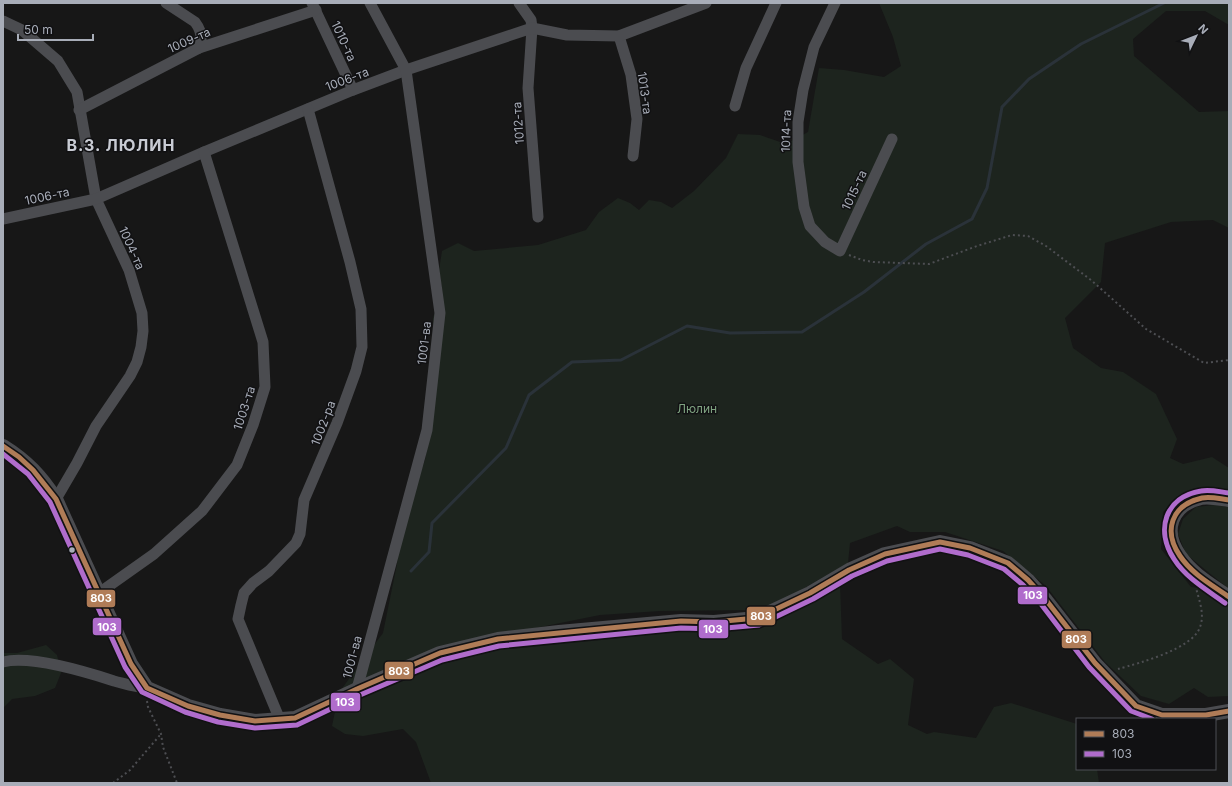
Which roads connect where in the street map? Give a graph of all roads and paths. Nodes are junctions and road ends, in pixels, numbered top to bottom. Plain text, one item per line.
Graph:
1 (166, 3) edge
2 (370, 3) edge
3 (519, 3) edge
4 (706, 3) edge
5 (776, 3) edge
6 (836, 3) edge
7 (314, 7) edge
8 (3, 21) edge
9 (532, 28) junction
10 (619, 36) junction
11 (199, 48) junction
12 (406, 70) junction
13 (353, 90) junction
14 (735, 106) dead end
15 (308, 109) junction
16 (79, 110) junction
17 (892, 139) dead end
18 (204, 152) junction
19 (633, 156) dead end
20 (96, 199) junction
21 (538, 217) dead end
22 (3, 219) edge
23 (840, 251) junction
24 (1229, 360) edge
25 (3, 446) edge
26 (56, 499) junction
27 (1229, 500) edge
28 (1195, 573) junction
29 (99, 593) junction
30 (1229, 597) edge
31 (3, 662) edge
32 (1106, 674) junction
33 (147, 688) junction
34 (357, 689) junction
35 (1229, 711) edge
36 (280, 720) junction
37 (161, 734) junction
38 (113, 783) edge
39 (177, 783) edge

1 - 11 street
2 - 12 street, 1001-ва
3 - 9 street
4 - 10 street, 1006-та
5 - 14 street
6 - 23 street, 1014-та
7 - 11 street, 1009-та
7 - 13 street, 1010-та
8 - 16 street, 1004-та
9 - 10 street, 1006-та
9 - 12 street, 1006-та
9 - 21 street, 1012-та
10 - 19 street, 1013-та
11 - 16 street, 1009-та
12 - 13 street, 1006-та
12 - 34 street, 1001-ва
13 - 15 street, 1006-та
15 - 18 street, 1006-та
15 - 36 street, 1002-ра
16 - 20 street, 1004-та
17 - 23 street, 1015-та
18 - 20 street, 1006-та
18 - 29 street, 1003-та
20 - 22 street, 1006-та
20 - 26 street, 1004-та
23 - 24 path
25 - 26 street
26 - 29 street
27 - 28 street
28 - 30 street
28 - 32 path
29 - 33 street
31 - 33 street
32 - 34 street
32 - 35 street
33 - 36 street
33 - 37 path
34 - 36 street
37 - 38 path
37 - 39 path

